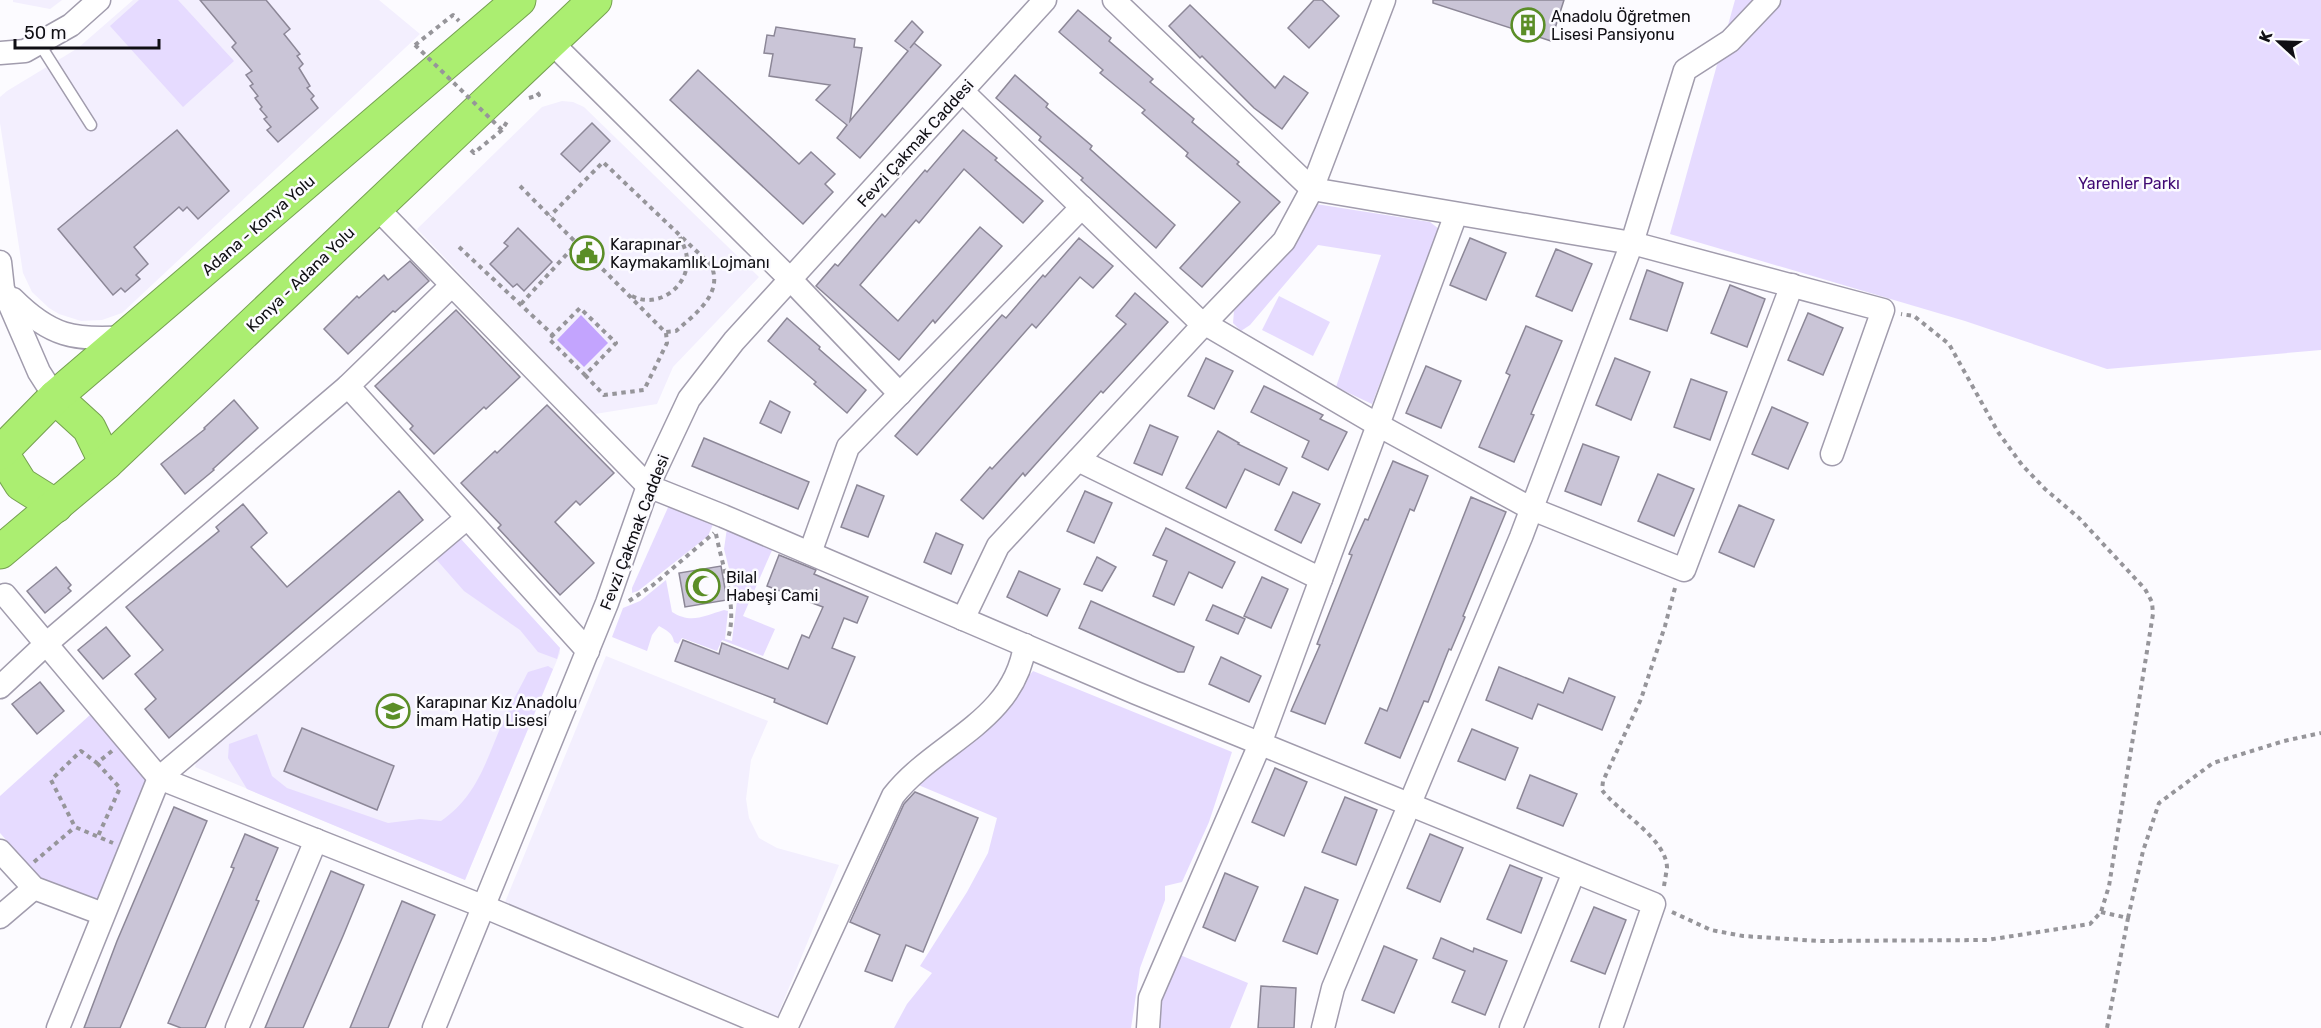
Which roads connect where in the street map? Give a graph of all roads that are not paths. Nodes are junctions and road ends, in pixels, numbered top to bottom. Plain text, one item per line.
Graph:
1 (99, 0) edge
2 (519, 0) edge
3 (595, 0) edge
4 (1045, 0) edge
5 (1114, 0) edge
6 (1769, 0) edge
7 (1376, 5) edge
8 (550, 40) junction
9 (39, 44) junction
10 (0, 53) edge
11 (962, 91) junction
12 (91, 125) dead end
13 (1312, 189) junction
14 (376, 207) junction
15 (1082, 207) junction
16 (1456, 214) junction
17 (1632, 243) junction
18 (0, 262) edge
19 (790, 279) junction
20 (1792, 285) junction
21 (451, 286) junction
22 (2, 295) edge
23 (1205, 323) junction
24 (128, 337) junction
25 (348, 386) junction
26 (900, 394) junction
27 (56, 397) junction
28 (1378, 425) junction
29 (0, 452) edge
30 (1832, 454) dead end
31 (1077, 460) junction
32 (106, 463) junction
33 (648, 486) junction
34 (56, 506) junction
35 (1532, 509) junction
36 (467, 518) junction
37 (0, 552) edge
38 (810, 553) junction
39 (1322, 579) junction
40 (5, 595) dead end
41 (963, 619) junction
42 (46, 644) junction
43 (1025, 645) junction
44 (588, 651) junction
45 (0, 687) edge
46 (1260, 744) junction
47 (159, 778) junction
48 (1408, 804) junction
49 (316, 840) junction
50 (0, 851) edge
51 (1574, 872) junction
52 (27, 881) junction
53 (485, 907) junction
54 (103, 914) junction
55 (0, 917) edge
56 (58, 1028) edge
57 (237, 1028) edge
58 (434, 1028) edge
59 (773, 1028) edge
60 (786, 1028) edge
61 (1148, 1028) edge
62 (1323, 1028) edge
63 (1511, 1028) edge
64 (1611, 1028) edge

1 - 9 street
2 - 24 highway, Adana - Konya Yolu
3 - 8 highway, Konya - Adana Yolu
4 - 11 street, Fevzi Çakmak Caddesi
5 - 13 street
6 - 17 street
7 - 13 street
8 - 14 highway, Konya - Adana Yolu
8 - 19 street
9 - 10 street
9 - 12 lane
11 - 15 street
11 - 19 street, Fevzi Çakmak Caddesi
13 - 16 street
13 - 23 street
14 - 21 street
14 - 32 highway, Konya - Adana Yolu
15 - 23 street
15 - 26 street
16 - 17 street
16 - 28 street
17 - 20 street
17 - 35 street
18 - 22 street
19 - 26 street
19 - 33 street, Fevzi Çakmak Caddesi
20 - 30 street
20 - 35 street
21 - 25 street
21 - 33 street
22 - 24 street
22 - 27 street
23 - 28 street
23 - 31 street
24 - 27 highway, Adana - Konya Yolu
25 - 36 street
25 - 42 street
26 - 38 street
27 - 29 highway, Adana - Konya Yolu
27 - 32 highway
28 - 35 street
28 - 39 street
29 - 34 highway
31 - 39 street
31 - 41 street
32 - 34 highway, Konya - Adana Yolu
33 - 38 street
33 - 44 street, Fevzi Çakmak Caddesi
34 - 37 highway, Konya - Adana Yolu
35 - 48 street
36 - 44 street
36 - 47 street
38 - 41 street
39 - 46 street
40 - 42 street
41 - 43 street
42 - 45 street
42 - 47 street
43 - 46 street
43 - 60 street
44 - 53 street, Fevzi Çakmak Caddesi
46 - 48 street
46 - 61 street
47 - 49 street
47 - 54 street
48 - 51 street
48 - 62 street
49 - 53 street
49 - 57 street
50 - 52 street
51 - 63 street
51 - 64 street
52 - 54 street
52 - 55 street
53 - 58 street, Fevzi Çakmak Caddesi
53 - 59 street
54 - 56 street

